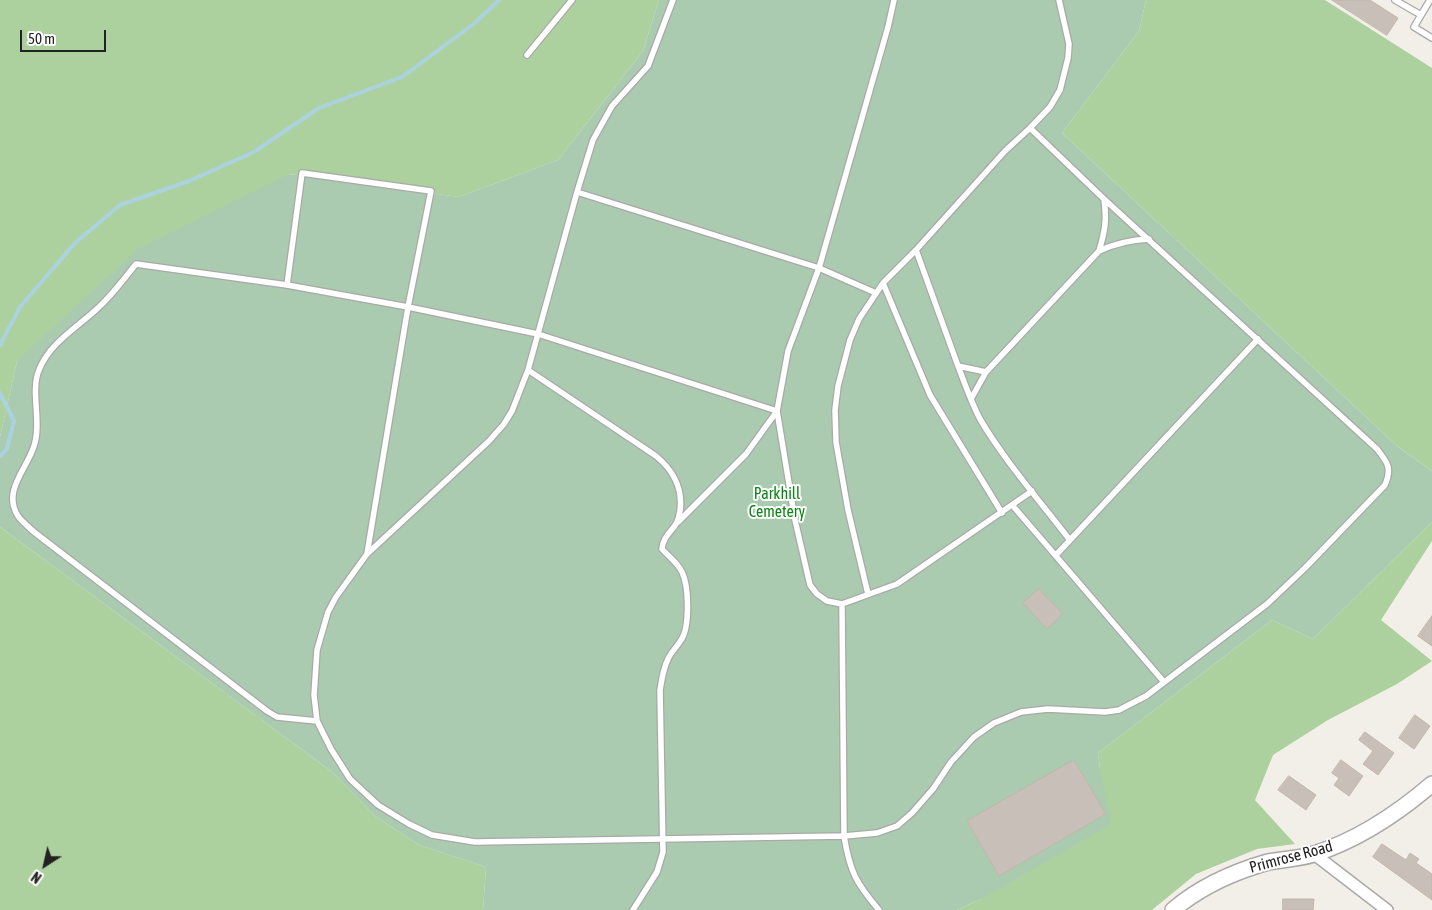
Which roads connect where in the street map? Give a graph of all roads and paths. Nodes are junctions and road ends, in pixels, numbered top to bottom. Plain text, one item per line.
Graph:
1 (572, 0) edge
2 (673, 0) edge
3 (894, 0) edge
4 (1059, 0) edge
5 (1395, 0) edge
6 (1430, 0) edge
7 (1421, 15) junction
8 (1432, 38) edge
9 (527, 55) dead end
10 (1030, 128) junction
11 (577, 192) junction
12 (1104, 199) junction
13 (1149, 239) junction
14 (916, 250) junction
15 (1099, 251) junction
16 (819, 268) junction
17 (883, 283) junction
18 (287, 285) junction
19 (876, 293) junction
20 (408, 307) junction
21 (538, 334) junction
22 (1258, 339) junction
23 (958, 366) junction
24 (528, 370) junction
25 (986, 372) junction
26 (970, 399) junction
27 (777, 411) junction
28 (1032, 491) junction
29 (1013, 506) junction
30 (1002, 513) junction
31 (678, 522) junction
32 (1069, 539) junction
33 (367, 554) junction
34 (1056, 555) junction
35 (868, 594) junction
36 (842, 604) junction
37 (1164, 682) junction
38 (318, 721) junction
39 (1432, 784) edge
40 (844, 836) junction
41 (663, 840) junction
42 (1314, 854) junction
43 (633, 910) edge
44 (879, 910) edge
45 (1173, 910) edge
46 (1387, 910) edge

1 - 9 lane
2 - 11 lane
3 - 16 lane
4 - 10 lane
5 - 7 lane
6 - 7 lane
7 - 8 lane
10 - 12 lane
10 - 14 lane
11 - 16 lane
11 - 21 lane
12 - 13 lane
12 - 15 lane
13 - 15 lane
13 - 22 lane
14 - 17 lane
14 - 23 lane
15 - 25 lane
16 - 19 lane
16 - 27 lane
17 - 19 lane
17 - 30 lane
18 - 20 lane
18 - 20 lane
18 - 38 lane
19 - 35 lane
20 - 21 lane
20 - 33 lane
21 - 24 lane
21 - 27 lane
22 - 32 lane
22 - 37 lane
23 - 25 lane
23 - 26 lane
24 - 31 lane
24 - 33 lane
25 - 26 lane
26 - 28 lane
27 - 31 lane
27 - 36 lane
28 - 29 lane
28 - 32 lane
29 - 30 lane
29 - 34 lane
30 - 35 lane
31 - 41 lane
32 - 34 lane
33 - 38 lane
34 - 37 lane
35 - 36 lane
36 - 40 lane
37 - 40 lane
38 - 41 lane
39 - 42 street, Primrose Road
40 - 41 lane
40 - 44 lane
41 - 43 lane
42 - 45 street, Primrose Road
42 - 46 street

